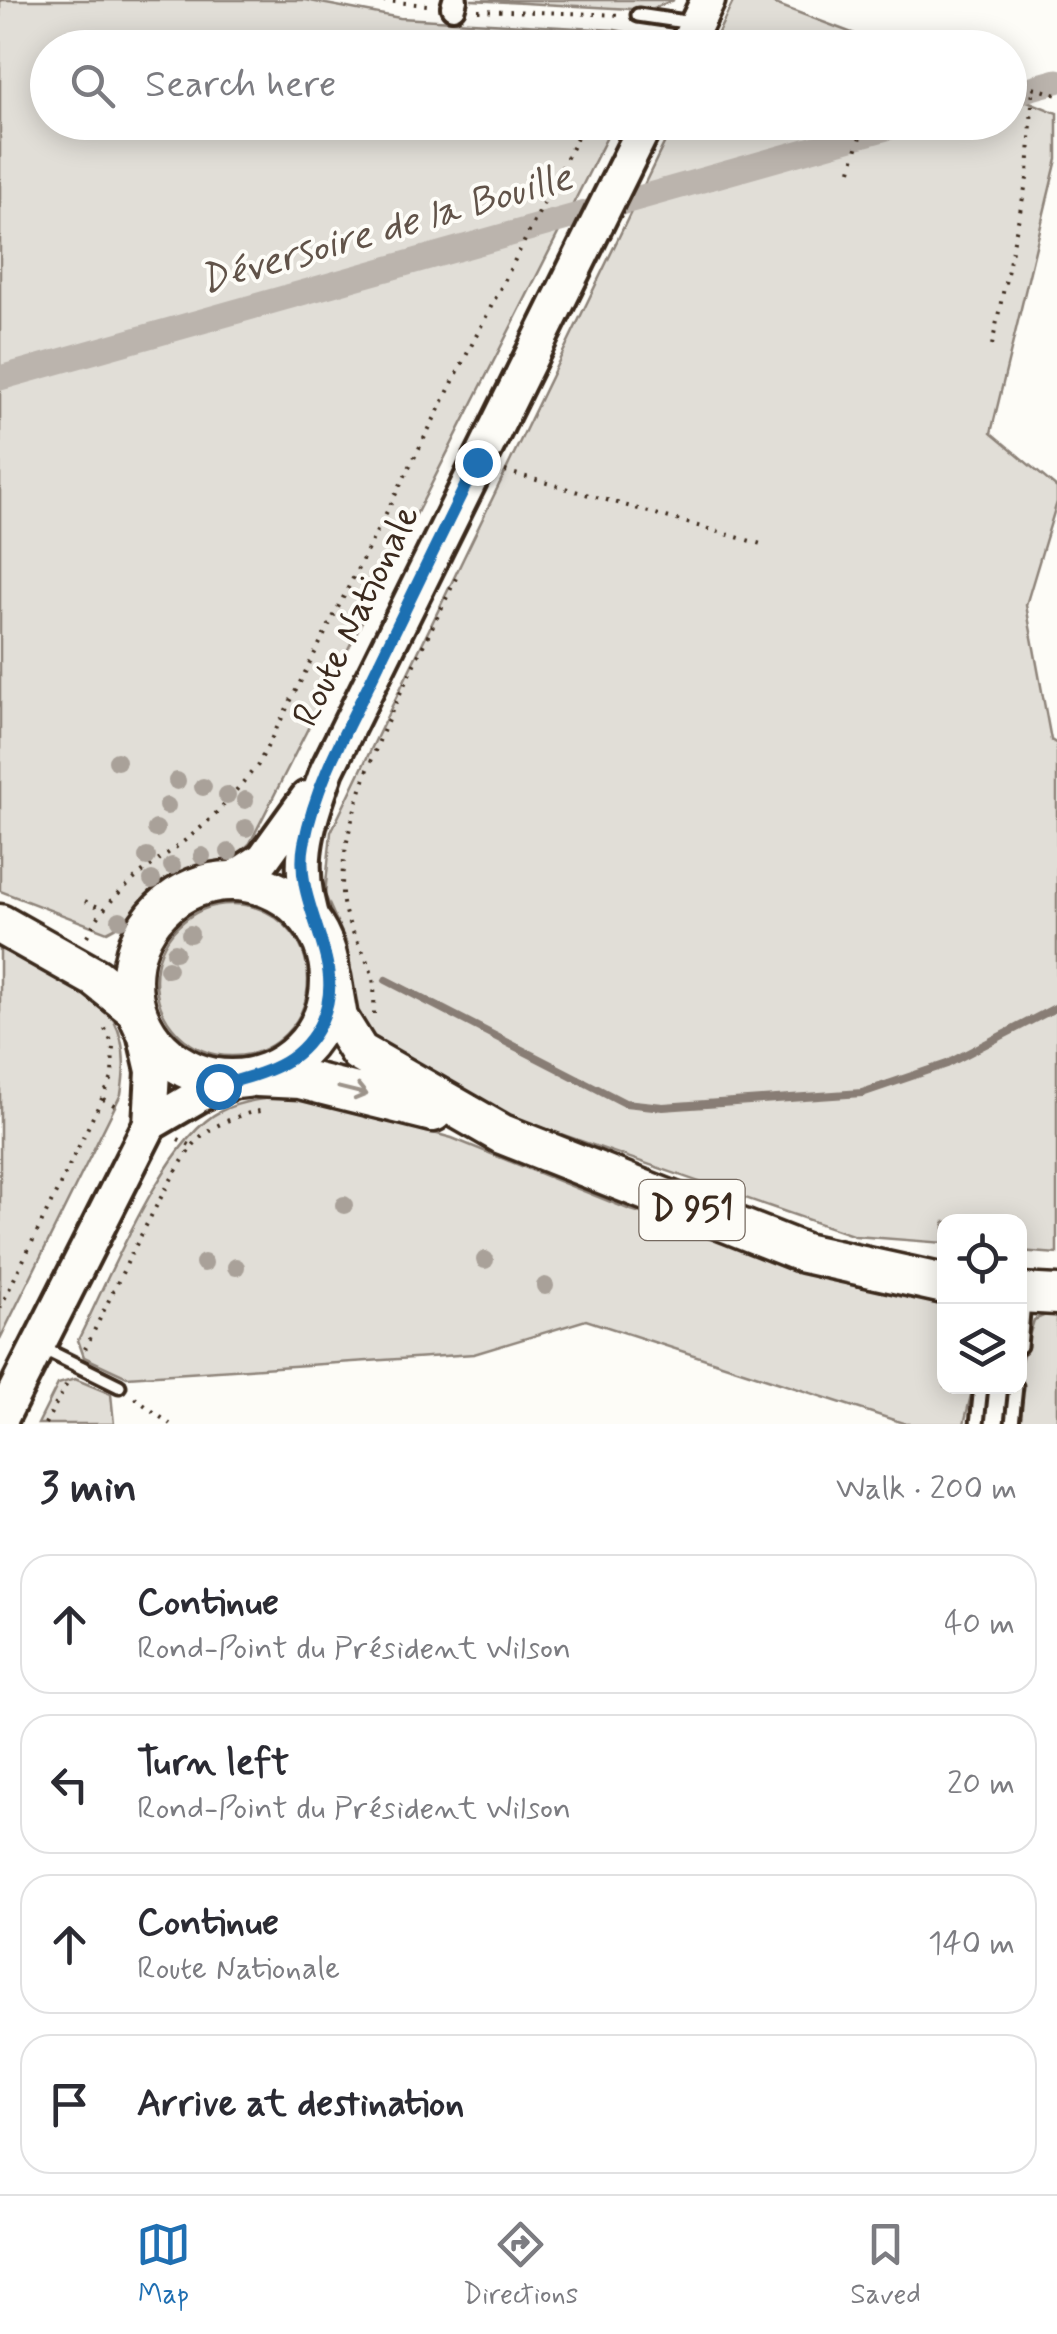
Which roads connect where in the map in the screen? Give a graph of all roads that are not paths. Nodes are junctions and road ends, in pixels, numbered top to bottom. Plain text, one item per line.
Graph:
1 (638, 15) road end
2 (696, 24) edge
3 (638, 140) edge
4 (327, 770) junction
5 (231, 880) junction
6 (0, 921) edge
7 (315, 928) junction
8 (140, 939) junction
9 (330, 977) junction
10 (139, 1017) junction
11 (247, 1078) junction
12 (148, 1123) junction
13 (502, 1134) junction
14 (937, 1282) edge
15 (1034, 1294) edge
16 (1027, 1320) edge
17 (38, 1346) junction
18 (119, 1386) road end
19 (981, 1394) edge
20 (1015, 1394) edge
21 (0, 1422) edge
22 (977, 1424) edge
23 (1012, 1424) edge

1 - 2 lane
3 - 4 main road, Route Nationale
4 - 5 main road, Route Nationale
4 - 7 main road, Route Nationale
5 - 7 main road
5 - 8 main road
6 - 8 main road
6 - 10 main road
7 - 9 main road
8 - 10 main road
9 - 11 main road
9 - 13 main road, D 951
10 - 11 main road
10 - 12 main road
11 - 12 main road
11 -> 13 main road, D 951
12 - 17 main road
13 - 14 main road, D 951
15 - 16 lane
17 - 18 lane
17 - 21 main road
19 - 22 lane
20 - 23 lane

